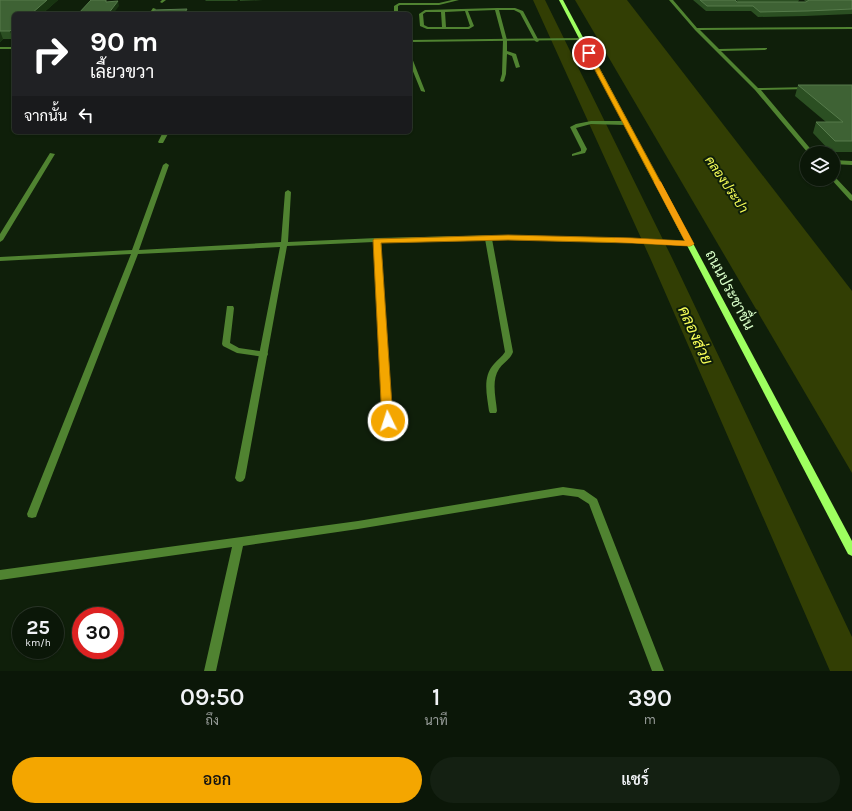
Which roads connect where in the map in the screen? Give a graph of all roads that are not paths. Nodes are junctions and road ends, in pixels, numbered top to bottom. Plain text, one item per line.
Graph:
1 (458, 0) edge
2 (561, 0) edge
3 (671, 0) edge
4 (154, 9) edge
5 (497, 9) junction
6 (443, 10) junction
7 (466, 10) junction
8 (152, 12) edge
9 (396, 12) edge
10 (444, 28) junction
11 (852, 28) edge
12 (696, 29) junction
13 (582, 39) junction
14 (505, 40) junction
15 (412, 41) edge
16 (537, 41) junction
17 (0, 48) edge
18 (12, 48) edge
19 (765, 49) dead end
20 (719, 50) junction
21 (504, 52) junction
22 (412, 62) edge
23 (518, 67) dead end
24 (502, 81) dead end
25 (812, 88) edge
26 (757, 89) junction
27 (423, 91) dead end
28 (625, 123) junction
29 (165, 134) edge
30 (161, 142) dead end
31 (805, 146) edge
32 (52, 154) dead end
33 (574, 155) dead end
34 (840, 162) edge
35 (852, 163) edge
36 (166, 165) dead end
37 (840, 186) edge
38 (288, 192) dead end
39 (852, 199) edge
40 (488, 238) junction
41 (0, 240) edge
42 (376, 240) junction
43 (284, 244) junction
44 (690, 244) junction
45 (134, 252) junction
46 (0, 259) edge
47 (230, 308) dead end
48 (264, 354) junction
49 (492, 411) dead end
50 (388, 421) dead end
51 (240, 478) dead end
52 (32, 514) dead end
53 (238, 542) junction
54 (852, 551) edge
55 (0, 575) edge
56 (656, 670) edge
57 (210, 671) edge

1 - 9 street
2 - 13 main road, ถนนประชาชื่น
3 - 12 street
4 - 8 street
5 - 7 street
5 - 14 street
5 - 16 street
6 - 7 street
6 - 10 street
6 - 10 street
7 - 10 street
11 - 12 street
12 - 20 street
13 - 16 street
13 - 28 main road, ถนนประชาชื่น
14 - 15 street
14 - 16 street
14 - 21 street
17 - 18 street
19 - 20 street
20 - 26 street
21 - 23 street
21 - 24 street
22 - 27 street
25 - 26 street
26 - 31 street
28 - 33 street
28 - 44 main road, ถนนประชาชื่น
29 - 30 street
32 - 41 street
34 - 35 street
36 - 45 street
37 - 39 street
38 - 43 street
40 - 42 street
40 - 44 street
40 - 49 street
42 - 43 street
42 - 50 street
43 - 45 street
43 - 48 street
44 - 54 main road, ถนนประชาชื่น
45 - 46 street
45 - 52 street
47 - 48 street
48 - 51 street
53 - 55 street
53 - 56 street
53 - 57 street

